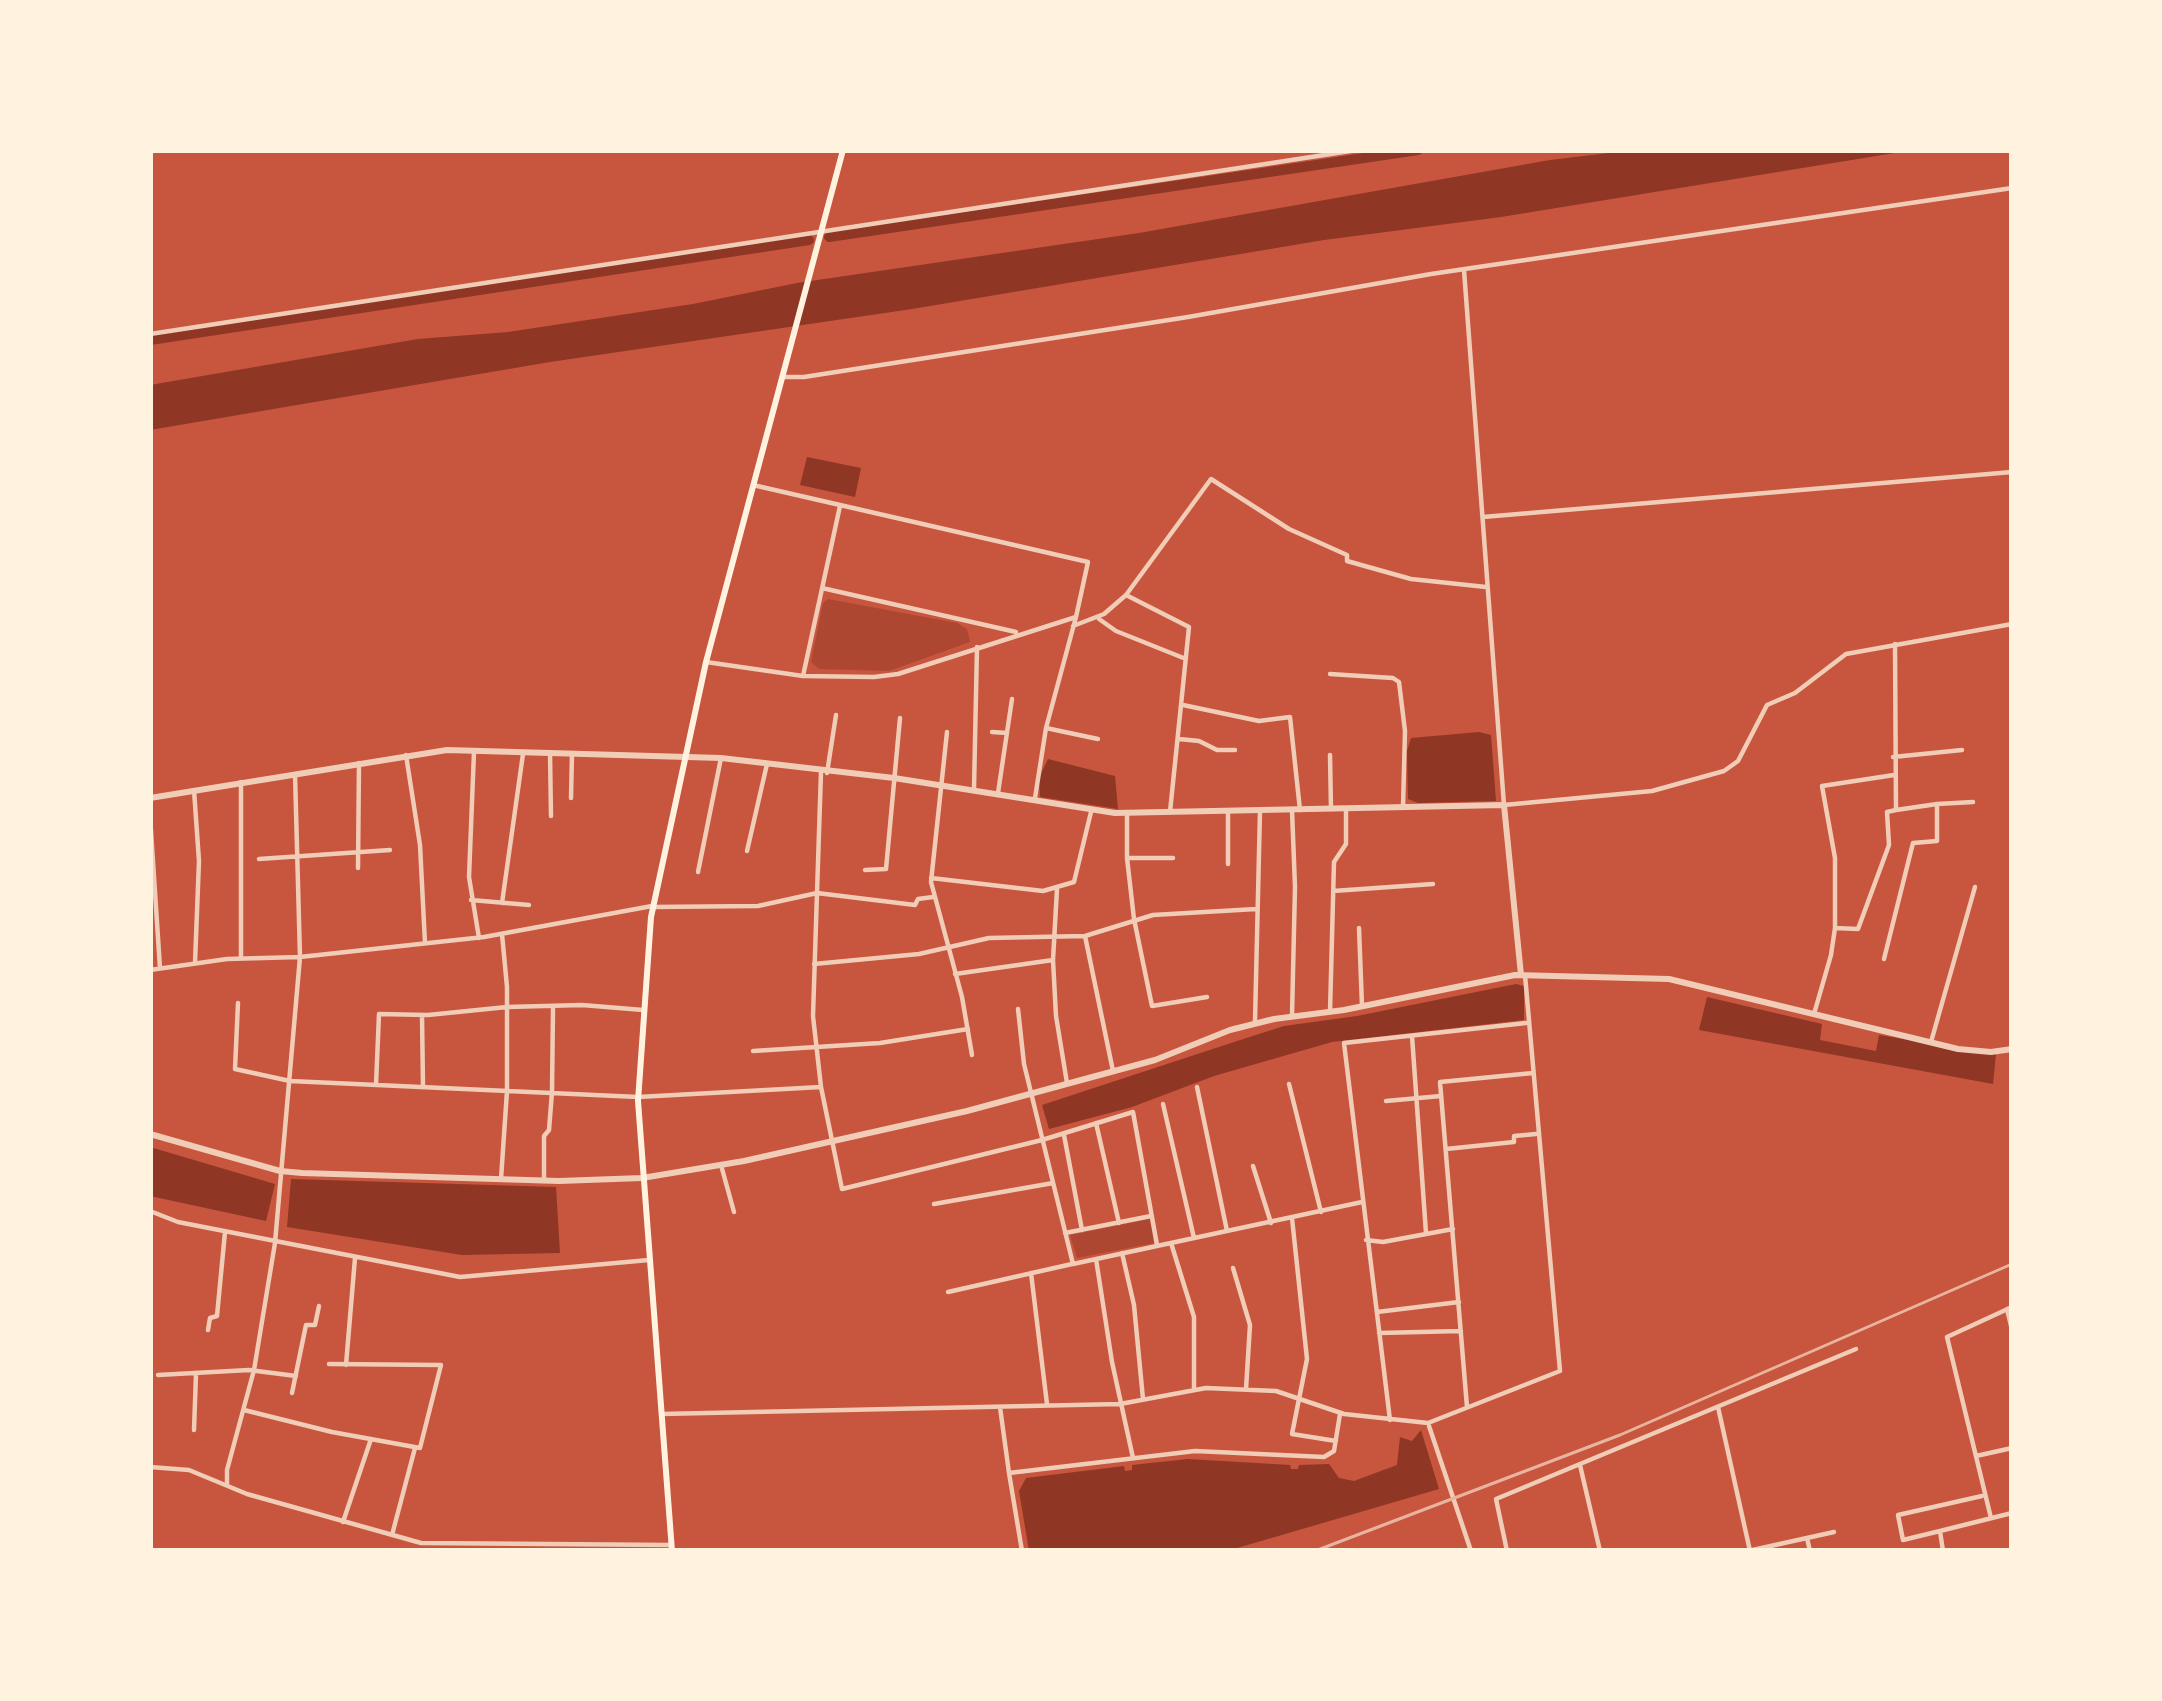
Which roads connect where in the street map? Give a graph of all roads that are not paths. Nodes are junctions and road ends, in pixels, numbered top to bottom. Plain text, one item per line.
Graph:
1 (843, 150) edge
2 (1357, 150) edge
3 (2012, 188) edge
4 (820, 234) junction
5 (1464, 270) junction
6 (150, 334) edge
7 (782, 377) junction
8 (2012, 472) edge
9 (753, 485) junction
10 (840, 506) junction
11 (1483, 517) junction
12 (1489, 586) junction
13 (822, 588) junction
14 (1126, 595) junction
15 (1076, 616) junction
16 (1096, 618) junction
17 (2012, 623) edge
18 (1073, 626) junction
19 (1018, 632) junction
20 (1895, 644) junction
21 (976, 646) junction
22 (1186, 659) junction
23 (706, 662) junction
24 (1330, 674) dead end
25 (803, 676) junction
26 (1012, 699) dead end
27 (1183, 705) junction
28 (836, 715) dead end
29 (899, 718) dead end
30 (1046, 728) junction
31 (946, 732) dead end
32 (992, 732) dead end
33 (1007, 733) junction
34 (1098, 739) dead end
35 (1179, 739) junction
36 (1235, 750) dead end
37 (1962, 750) dead end
38 (474, 751) junction
39 (523, 753) junction
40 (550, 753) junction
41 (572, 754) junction
42 (406, 755) junction
43 (686, 755) junction
44 (1330, 755) dead end
45 (1893, 757) junction
46 (721, 758) junction
47 (359, 763) junction
48 (767, 764) junction
49 (824, 772) junction
50 (295, 774) junction
51 (1894, 775) junction
52 (894, 778) junction
53 (241, 782) junction
54 (940, 785) junction
55 (194, 790) junction
56 (974, 790) junction
57 (998, 794) junction
58 (150, 798) edge
59 (572, 798) dead end
60 (1035, 799) junction
61 (1973, 802) dead end
62 (1937, 804) junction
63 (1504, 806) junction
64 (1403, 807) junction
65 (1331, 809) junction
66 (1346, 809) junction
67 (1296, 810) junction
68 (1896, 810) junction
69 (1260, 811) junction
70 (1091, 812) junction
71 (1170, 812) junction
72 (1228, 812) junction
73 (1126, 814) junction
74 (150, 816) edge
75 (551, 816) dead end
76 (390, 850) dead end
77 (747, 851) dead end
78 (358, 854) junction
79 (298, 858) junction
80 (1126, 858) junction
81 (1173, 858) dead end
82 (259, 859) dead end
83 (1228, 864) dead end
84 (358, 868) dead end
85 (865, 869) dead end
86 (698, 872) dead end
87 (931, 878) junction
88 (1433, 884) dead end
89 (1975, 887) dead end
90 (1057, 889) junction
91 (1333, 891) junction
92 (817, 893) junction
93 (933, 897) junction
94 (471, 900) junction
95 (502, 903) junction
96 (529, 905) dead end
97 (652, 906) junction
98 (1256, 909) junction
99 (1135, 919) junction
100 (1359, 928) dead end
101 (1835, 928) junction
102 (502, 934) junction
103 (1084, 936) junction
104 (479, 938) junction
105 (1053, 938) junction
106 (425, 944) junction
107 (948, 949) junction
108 (300, 956) junction
109 (241, 958) junction
110 (1884, 958) dead end
111 (1053, 960) junction
112 (195, 963) junction
113 (814, 964) junction
114 (160, 968) junction
115 (150, 970) edge
116 (956, 974) junction
117 (1523, 975) junction
118 (1207, 997) dead end
119 (238, 1003) dead end
120 (553, 1006) junction
121 (1362, 1006) junction
122 (507, 1007) junction
123 (1018, 1009) dead end
124 (643, 1010) junction
125 (1330, 1012) junction
126 (1814, 1014) junction
127 (422, 1015) junction
128 (1292, 1016) junction
129 (1529, 1022) junction
130 (1256, 1023) junction
131 (969, 1029) junction
132 (1412, 1036) junction
133 (1931, 1042) junction
134 (817, 1048) junction
135 (2012, 1049) edge
136 (754, 1052) dead end
137 (973, 1055) dead end
138 (1113, 1072) junction
139 (1533, 1072) junction
140 (290, 1082) junction
141 (1289, 1084) dead end
142 (376, 1085) junction
143 (1067, 1085) junction
144 (423, 1087) junction
145 (821, 1087) junction
146 (1197, 1087) dead end
147 (507, 1090) junction
148 (552, 1093) junction
149 (1034, 1095) junction
150 (1441, 1096) junction
151 (638, 1097) junction
152 (1416, 1098) junction
153 (1386, 1101) dead end
154 (1162, 1104) dead end
155 (1096, 1123) junction
156 (150, 1133) edge
157 (1539, 1133) junction
158 (1064, 1134) junction
159 (1042, 1140) junction
160 (832, 1141) junction
161 (1446, 1149) junction
162 (721, 1165) junction
163 (1253, 1166) dead end
164 (280, 1171) junction
165 (642, 1178) junction
166 (501, 1179) junction
167 (544, 1181) junction
168 (1053, 1183) junction
169 (1362, 1202) junction
170 (934, 1204) dead end
171 (150, 1211) edge
172 (734, 1212) dead end
173 (1321, 1212) junction
174 (1151, 1216) junction
175 (1292, 1219) junction
176 (1120, 1222) junction
177 (1271, 1223) junction
178 (1453, 1229) junction
179 (1082, 1230) junction
180 (1227, 1231) junction
181 (225, 1232) junction
182 (1065, 1233) junction
183 (1426, 1233) junction
184 (1194, 1238) junction
185 (1366, 1240) junction
186 (1171, 1242) junction
187 (275, 1243) junction
188 (1157, 1245) junction
189 (1122, 1253) junction
190 (355, 1258) junction
191 (1096, 1258) junction
192 (649, 1260) junction
193 (1073, 1264) junction
194 (1232, 1268) dead end
195 (1030, 1273) junction
196 (948, 1292) dead end
197 (1459, 1302) junction
198 (319, 1306) dead end
199 (2010, 1308) edge
200 (1377, 1312) junction
201 (208, 1330) dead end
202 (2012, 1330) edge
203 (1461, 1331) junction
204 (1379, 1333) junction
205 (1856, 1349) dead end
206 (329, 1364) dead end
207 (346, 1365) junction
208 (254, 1370) junction
209 (196, 1374) junction
210 (158, 1375) dead end
211 (296, 1376) junction
212 (1246, 1389) junction
213 (1194, 1390) junction
214 (292, 1393) dead end
215 (1298, 1397) junction
216 (1143, 1399) junction
217 (1120, 1404) junction
218 (1047, 1405) junction
219 (1000, 1407) junction
220 (1467, 1407) junction
221 (1718, 1407) junction
222 (244, 1410) junction
223 (1340, 1412) junction
224 (661, 1414) junction
225 (1390, 1420) junction
226 (1428, 1423) junction
227 (194, 1430) dead end
228 (371, 1439) junction
229 (1336, 1441) junction
230 (415, 1448) junction
231 (2012, 1448) edge
232 (1976, 1456) junction
233 (1133, 1458) junction
234 (1580, 1465) junction
235 (150, 1467) edge
236 (1009, 1473) junction
237 (227, 1484) junction
238 (1985, 1495) junction
239 (2012, 1513) edge
240 (1990, 1518) junction
241 (343, 1522) junction
242 (1940, 1531) junction
243 (1834, 1532) dead end
244 (392, 1535) junction
245 (1807, 1538) junction
246 (439, 1548) edge
247 (671, 1548) edge
248 (1022, 1551) edge
249 (1471, 1551) edge
250 (1508, 1551) edge
251 (1600, 1551) edge
252 (1749, 1551) edge
253 (1810, 1551) edge
254 (1943, 1551) edge

1 - 4 main road
2 - 4 street
3 - 5 street
4 - 6 street
4 - 7 main road
5 - 7 street
5 - 11 street
7 - 9 main road
8 - 11 street
9 - 10 street
9 - 23 main road
10 - 13 street
10 - 15 street
11 - 12 street
12 - 14 street
12 - 63 street
13 - 19 street
13 - 25 street
14 - 16 street
14 - 22 street
15 - 18 street
15 - 19 street
16 - 18 street
16 - 22 street
17 - 20 street
18 - 30 street
19 - 21 street
20 - 45 street
20 - 63 street
21 - 25 street
21 - 56 street
22 - 27 street
23 - 25 street
23 - 43 main road
24 - 64 street
26 - 33 street
27 - 35 street
27 - 67 street
28 - 49 street
29 - 52 street
30 - 34 street
30 - 60 street
31 - 54 street
32 - 33 street
33 - 57 street
35 - 36 street
35 - 71 street
37 - 45 street
38 - 39 street
38 - 42 street
38 - 94 street
39 - 40 street
39 - 95 street
40 - 41 street
40 - 75 street
41 - 43 street
41 - 59 street
42 - 47 street
42 - 106 street
43 - 46 street
43 - 97 main road
44 - 65 street
45 - 51 street
46 - 48 street
46 - 86 street
47 - 50 street
47 - 78 street
48 - 49 street
48 - 77 street
49 - 52 street
49 - 92 street
50 - 53 street
50 - 79 street
51 - 68 street
51 - 101 street
52 - 54 street
52 - 85 street
53 - 55 street
53 - 109 street
54 - 56 street
54 - 87 street
55 - 58 street
55 - 112 street
56 - 57 street
57 - 60 street
60 - 70 street
61 - 62 street
62 - 68 street
62 - 110 street
63 - 64 street
63 - 117 street
64 - 66 street
65 - 66 street
65 - 67 street
66 - 91 street
67 - 69 street
67 - 128 street
68 - 101 street
69 - 72 street
69 - 98 street
70 - 73 street
70 - 90 street
71 - 72 street
71 - 73 street
72 - 83 street
73 - 80 street
74 - 114 street
76 - 78 street
78 - 79 street
78 - 84 street
79 - 82 street
79 - 108 street
80 - 81 street
80 - 99 street
87 - 90 street
87 - 93 street
88 - 91 street
89 - 133 street
90 - 105 street
91 - 125 street
92 - 93 street
92 - 97 street
92 - 113 street
93 - 107 street
94 - 95 street
94 - 104 street
95 - 96 street
97 - 102 street
97 - 124 main road
98 - 99 street
98 - 130 street
99 - 103 street
99 - 118 street
100 - 121 street
101 - 126 street
102 - 104 street
102 - 122 street
103 - 105 street
103 - 138 street
104 - 106 street
105 - 107 street
105 - 111 street
106 - 108 street
107 - 113 street
107 - 116 street
108 - 109 street
108 - 140 street
109 - 112 street
111 - 116 street
111 - 143 street
112 - 114 street
113 - 134 street
114 - 115 street
116 - 131 street
117 - 121 street
117 - 126 street
117 - 129 street
119 - 140 street
120 - 122 street
120 - 124 street
120 - 148 street
121 - 125 street
122 - 127 street
122 - 147 street
123 - 149 street
124 - 151 main road
125 - 128 street
126 - 133 street
127 - 142 street
127 - 144 street
128 - 130 street
129 - 132 street
129 - 139 street
130 - 138 street
131 - 134 street
131 - 137 street
132 - 152 street
132 - 169 street
133 - 135 street
134 - 136 street
134 - 145 street
138 - 143 street
139 - 150 street
139 - 157 street
140 - 142 street
140 - 164 street
141 - 173 street
142 - 144 street
143 - 149 street
144 - 147 street
145 - 151 street
145 - 160 street
146 - 180 street
147 - 148 street
147 - 166 street
148 - 151 street
148 - 167 street
149 - 159 street
149 - 160 street
150 - 152 street
150 - 161 street
151 - 165 main road
152 - 153 street
152 - 183 street
154 - 184 street
155 - 158 street
155 - 174 street
155 - 176 street
156 - 164 street
157 - 161 street
157 - 220 street
158 - 159 street
158 - 179 street
159 - 160 street
159 - 168 street
160 - 162 street
161 - 178 street
162 - 165 street
162 - 172 street
163 - 177 street
164 - 166 street
164 - 187 street
165 - 167 street
165 - 192 main road
166 - 167 street
168 - 170 street
168 - 182 street
169 - 173 street
169 - 185 street
171 - 181 street
173 - 175 street
174 - 176 street
174 - 188 street
175 - 177 street
175 - 215 street
176 - 179 street
177 - 180 street
178 - 183 street
178 - 197 street
179 - 182 street
180 - 184 street
181 - 187 street
181 - 201 street
182 - 193 street
183 - 185 street
184 - 186 street
185 - 200 street
186 - 188 street
186 - 213 street
187 - 190 street
187 - 208 street
188 - 189 street
189 - 191 street
189 - 216 street
190 - 192 street
190 - 207 street
191 - 193 street
191 - 217 street
192 - 224 main road
193 - 195 street
194 - 212 street
195 - 196 street
195 - 218 street
197 - 200 street
197 - 203 street
198 - 211 street
199 - 202 street
199 - 232 street
200 - 204 street
203 - 204 street
203 - 220 street
204 - 225 street
205 - 221 street
206 - 207 street
207 - 230 street
208 - 209 street
208 - 211 street
208 - 222 street
209 - 210 street
209 - 227 street
211 - 214 street
212 - 213 street
212 - 215 street
213 - 216 street
215 - 223 street
215 - 229 street
216 - 217 street
217 - 218 street
217 - 233 street
218 - 219 street
219 - 224 street
219 - 236 street
220 - 226 street
221 - 234 street
221 - 252 street
222 - 228 street
222 - 237 street
223 - 225 street
223 - 229 street
224 - 247 main road
225 - 226 street
226 - 249 street
228 - 230 street
228 - 241 street
229 - 233 street
230 - 244 street
231 - 232 street
232 - 238 street
233 - 236 street
234 - 250 street
234 - 251 street
235 - 237 street
236 - 248 street
237 - 241 street
238 - 240 street
238 - 242 street
239 - 240 street
240 - 242 street
241 - 244 street
242 - 254 street
243 - 245 street
244 - 246 street
245 - 252 street
245 - 253 street
246 - 247 street

